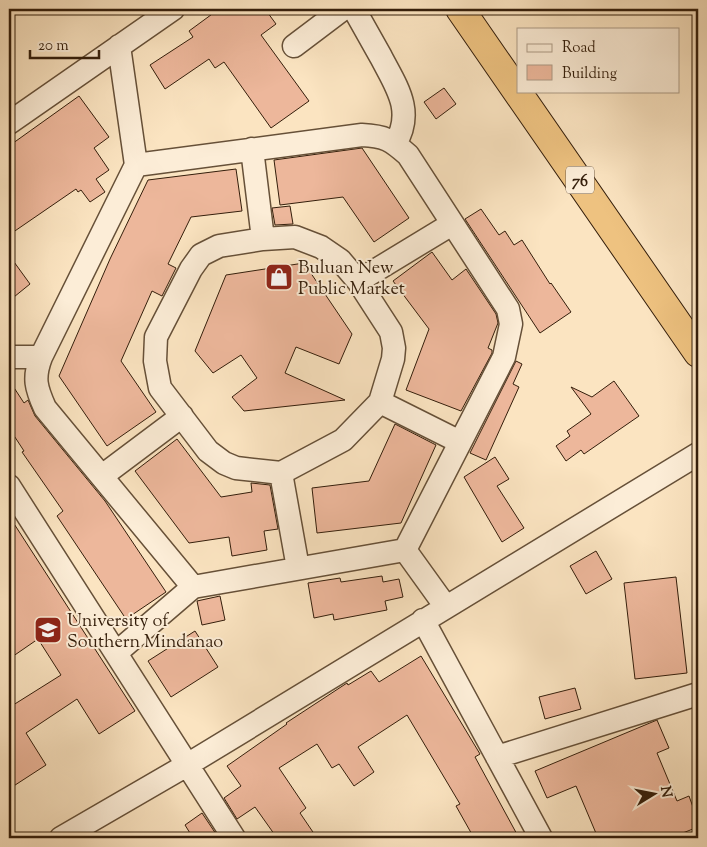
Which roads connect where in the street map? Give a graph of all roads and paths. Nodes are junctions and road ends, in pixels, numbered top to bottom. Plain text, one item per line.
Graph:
1 (173, 9) edge
2 (343, 9) edge
3 (354, 9) edge
4 (460, 9) edge
5 (119, 46) junction
6 (294, 46) dead end
7 (517, 90) edge
8 (518, 92) edge
9 (9, 123) edge
10 (395, 144) junction
11 (252, 149) junction
12 (136, 165) junction
13 (452, 224) junction
14 (263, 239) junction
15 (358, 281) junction
16 (698, 353) edge
17 (9, 357) edge
18 (41, 357) junction
19 (380, 402) junction
20 (182, 416) junction
21 (460, 442) junction
22 (698, 454) edge
23 (281, 473) junction
24 (102, 476) junction
25 (9, 486) edge
26 (405, 550) junction
27 (298, 568) junction
28 (193, 587) junction
29 (446, 607) junction
30 (423, 620) junction
31 (116, 654) junction
32 (698, 694) edge
33 (497, 757) junction
34 (187, 765) junction
35 (61, 838) edge
36 (234, 838) edge
37 (540, 838) edge

1 - 5 street
2 - 6 street
3 - 10 street
4 - 7 highway, 76
5 - 9 street
5 - 12 street
8 - 16 highway, 76
10 - 11 street
10 - 13 street
11 - 12 street
11 - 14 street
12 - 18 street
13 - 15 street
13 - 21 street
14 - 15 street
14 - 20 street
15 - 19 street
17 - 18 street
18 - 24 street
19 - 21 street
19 - 23 street
20 - 23 street
20 - 24 street
21 - 26 street
22 - 29 street
23 - 27 street
24 - 28 street
25 - 31 street
26 - 27 street
26 - 29 street
27 - 28 street
28 - 31 street
29 - 30 street
30 - 33 street
30 - 34 street
31 - 34 street
32 - 33 street
33 - 37 street
34 - 35 street
34 - 36 street

